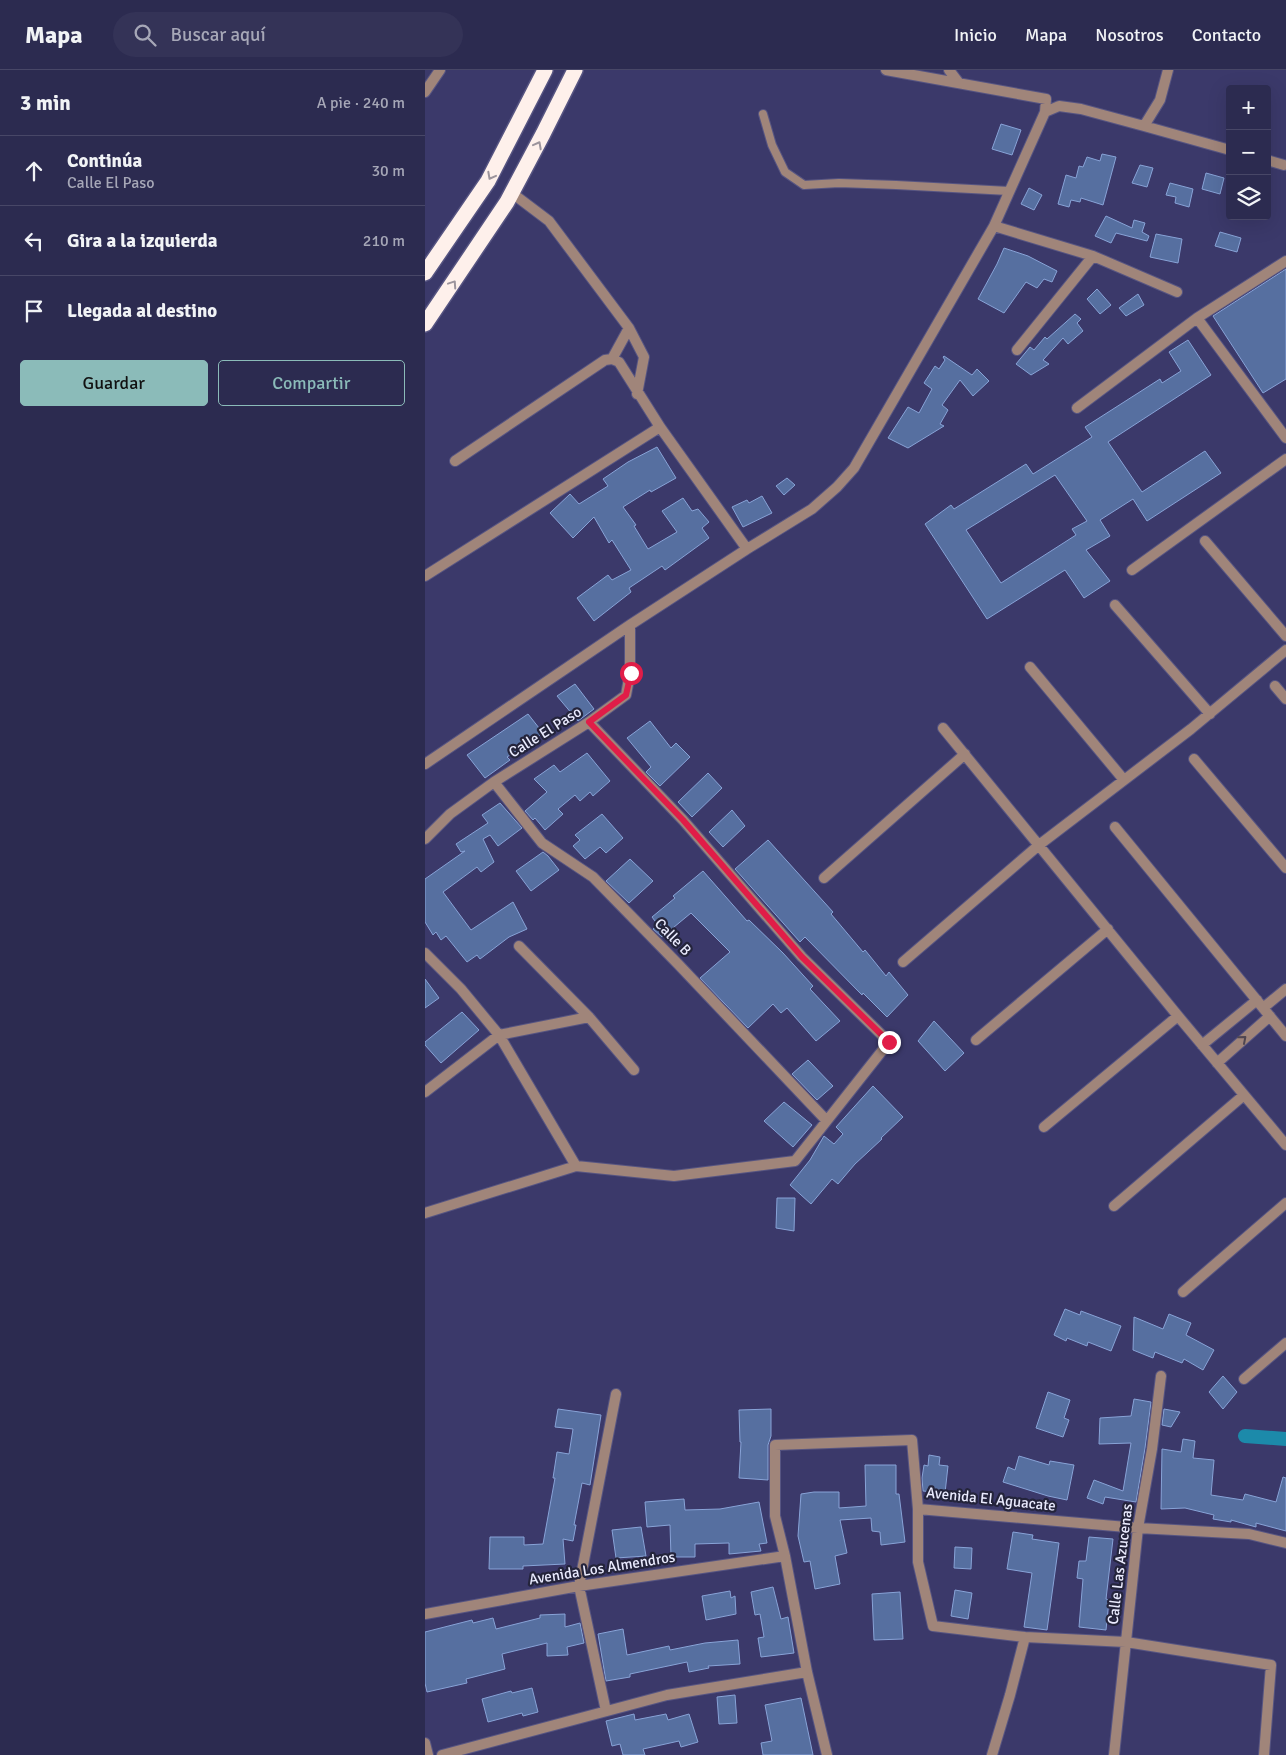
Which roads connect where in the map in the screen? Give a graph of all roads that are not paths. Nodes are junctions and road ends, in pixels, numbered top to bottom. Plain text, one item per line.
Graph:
1 (440, 70) edge
2 (545, 70) edge
3 (575, 70) edge
4 (886, 70) edge
5 (949, 70) edge
6 (1167, 70) edge
7 (959, 83) junction
8 (425, 92) edge
9 (1045, 112) junction
10 (763, 114) dead end
11 (1144, 126) junction
12 (1226, 149) edge
13 (1271, 161) edge
14 (1284, 165) dead end
15 (1009, 191) junction
16 (512, 193) junction
17 (994, 226) junction
18 (1093, 256) junction
19 (1286, 261) edge
20 (425, 273) edge
21 (1177, 292) dead end
22 (1197, 318) junction
23 (425, 324) edge
24 (629, 328) junction
25 (1017, 350) dead end
26 (612, 359) junction
27 (637, 394) junction
28 (1077, 408) dead end
29 (660, 427) junction
30 (1286, 438) edge
31 (1286, 459) edge
32 (455, 461) dead end
33 (1205, 541) dead end
34 (747, 549) junction
35 (1132, 570) dead end
36 (425, 576) edge
37 (1115, 606) dead end
38 (630, 625) junction
39 (1286, 636) edge
40 (1286, 650) edge
41 (1030, 667) dead end
42 (1275, 686) dead end
43 (1286, 699) edge
44 (1210, 714) junction
45 (589, 722) junction
46 (943, 728) dead end
47 (965, 754) junction
48 (1194, 759) dead end
49 (425, 764) edge
50 (1124, 780) junction
51 (494, 782) junction
52 (1115, 827) dead end
53 (425, 839) edge
54 (1039, 844) junction
55 (1286, 868) edge
56 (824, 878) dead end
57 (1108, 929) junction
58 (519, 946) dead end
59 (425, 954) edge
60 (903, 962) dead end
61 (1286, 989) edge
62 (1263, 1008) junction
63 (1177, 1016) junction
64 (589, 1017) junction
65 (499, 1035) junction
66 (1286, 1036) edge
67 (976, 1040) dead end
68 (1202, 1045) junction
69 (1217, 1063) junction
70 (633, 1070) dead end
71 (425, 1092) edge
72 (1244, 1095) junction
73 (827, 1120) junction
74 (1044, 1127) dead end
75 (1286, 1145) edge
76 (576, 1166) junction
77 (1286, 1203) edge
78 (1114, 1206) dead end
79 (425, 1213) edge
80 (1183, 1292) dead end
81 (1286, 1343) edge
82 (1161, 1376) dead end
83 (1244, 1379) dead end
84 (616, 1394) dead end
85 (918, 1509) junction
86 (1139, 1528) junction
87 (1286, 1542) edge
88 (785, 1556) junction
89 (579, 1586) junction
90 (425, 1614) edge
91 (1025, 1637) junction
92 (1126, 1642) junction
93 (807, 1672) junction
94 (606, 1711) junction
95 (425, 1742) edge
96 (428, 1755) edge
97 (442, 1755) edge
98 (827, 1755) edge
99 (992, 1755) edge
100 (1114, 1755) edge
101 (1264, 1755) edge

1 - 8 street
2 -> 20 highway
16 -> 3 highway
4 - 7 street
5 - 7 street
6 - 11 street
7 - 9 street
9 - 11 street
9 - 15 street
10 - 15 lane
11 - 12 street
13 - 14 street
15 - 17 street
23 -> 16 highway
16 - 24 street
17 - 18 street
17 - 34 street
18 - 21 street
18 - 25 street
19 - 22 street
22 - 28 street
22 - 30 street
24 - 26 street
24 - 27 street
26 - 27 street
26 - 32 street
27 - 29 street
29 - 34 street
29 - 36 street
31 - 35 street
33 - 39 street
34 - 38 street
37 - 44 street
38 - 45 street, Calle El Paso
38 - 49 street
40 - 44 street
41 - 50 street
42 - 43 street
44 - 50 street
45 - 51 street, Calle El Paso
45 - 73 street
46 - 47 street
47 - 54 street
47 - 56 street
48 - 55 street
50 - 54 street
51 - 53 street, Calle El Paso
51 - 73 street, Calle B
52 - 62 street
54 - 57 street
54 - 60 street
57 - 63 street
57 - 67 street
58 - 64 street
59 - 65 street
61 - 62 street
62 - 66 street
62 - 68 street
69 -> 62 street
63 - 68 street
63 - 74 street
64 - 65 street
64 - 70 street
65 - 71 street
65 - 76 street
68 - 69 street
69 - 72 street
72 - 75 street
72 - 78 street
73 - 76 street
76 - 79 street
77 - 80 street
81 - 83 street
82 - 86 street, Calle Las Azucenas
84 - 89 street
85 - 86 street, Avenida El Aguacate
85 - 88 street, Avenida El Aguacate
85 - 91 street
86 - 87 street, Avenida El Aguacate
86 - 92 street, Calle Las Azucenas
88 - 89 street, Avenida Los Almendros
88 - 93 street
89 - 90 street, Avenida Los Almendros
89 - 94 street
91 - 92 street
91 - 99 street
92 - 100 street, Calle Las Azucenas
92 - 101 street
93 - 94 street
93 - 98 street
94 - 97 street
95 - 96 street

